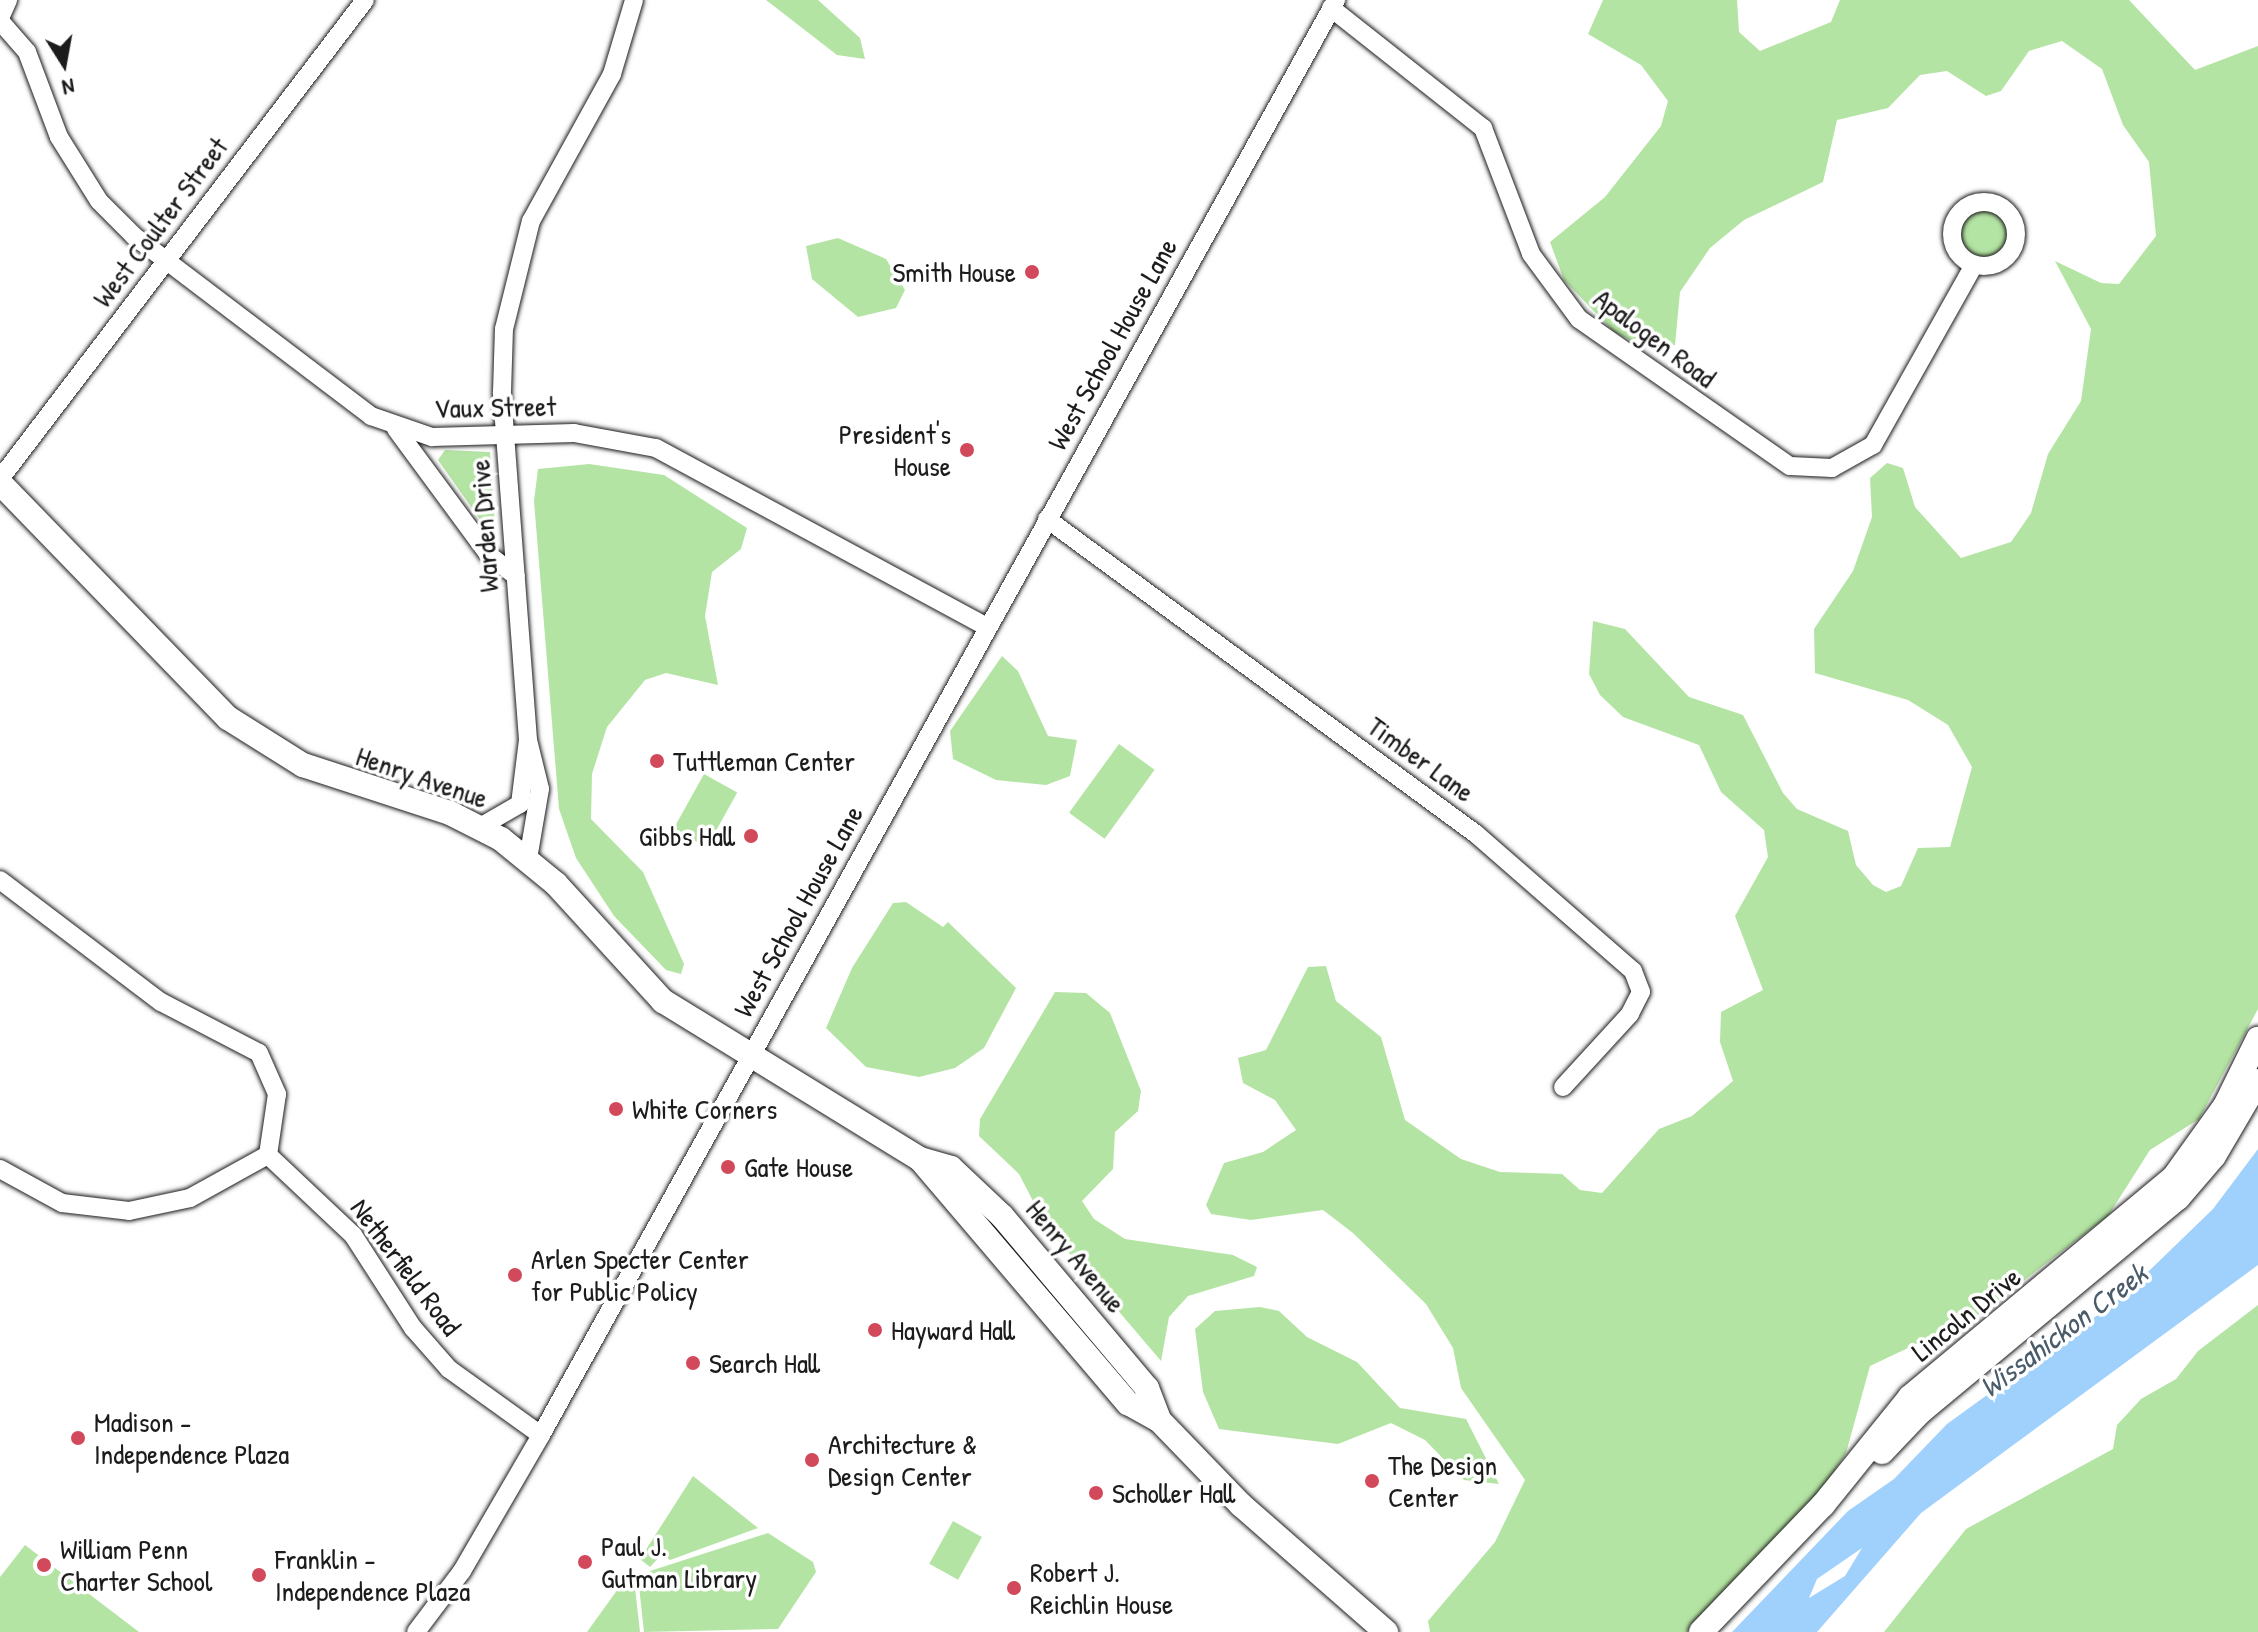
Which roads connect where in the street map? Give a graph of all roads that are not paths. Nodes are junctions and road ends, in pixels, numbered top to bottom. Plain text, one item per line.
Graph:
1 (8, 0) edge
2 (365, 0) edge
3 (634, 0) edge
4 (1334, 4) edge
5 (0, 20) edge
6 (166, 259) junction
7 (1974, 265) dead end
8 (396, 429) junction
9 (505, 436) junction
10 (0, 481) edge
11 (1047, 519) junction
12 (516, 576) junction
13 (987, 627) junction
14 (528, 740) junction
15 (480, 827) junction
16 (528, 859) junction
17 (0, 880) edge
18 (2258, 1039) edge
19 (751, 1055) junction
20 (2258, 1081) edge
21 (1563, 1087) dead end
22 (268, 1155) junction
23 (0, 1169) edge
24 (541, 1435) junction
25 (416, 1632) edge
26 (1386, 1632) edge
27 (1701, 1632) edge
28 (1718, 1632) edge

1 - 5 street
2 - 6 street, West Coulter Street
3 - 9 street, Warden Drive
4 - 7 street, Apalogen Road
4 - 11 street, West School House Lane
5 - 6 street, Vaux Street
6 - 8 street, Vaux Street
6 - 10 street, West Coulter Street
8 - 9 street, Vaux Street
8 - 12 street
9 - 12 street, Warden Drive
9 - 13 street, Vaux Street
10 - 15 main road, Henry Avenue
11 - 13 street, West School House Lane
11 - 21 street, Timber Lane
12 - 14 street, Warden Drive
13 - 19 street, West School House Lane
14 - 15 street, Warden Drive
14 - 16 street, Warden Drive
15 - 16 main road, Henry Avenue
16 - 19 main road, Henry Avenue
17 - 22 street
18 - 27 main road, Lincoln Drive
19 - 24 street, West School House Lane
19 - 26 main road, Henry Avenue
20 - 28 main road, Lincoln Drive
22 - 23 street
22 - 24 street, Netherfield Road
24 - 25 street, West School House Lane

